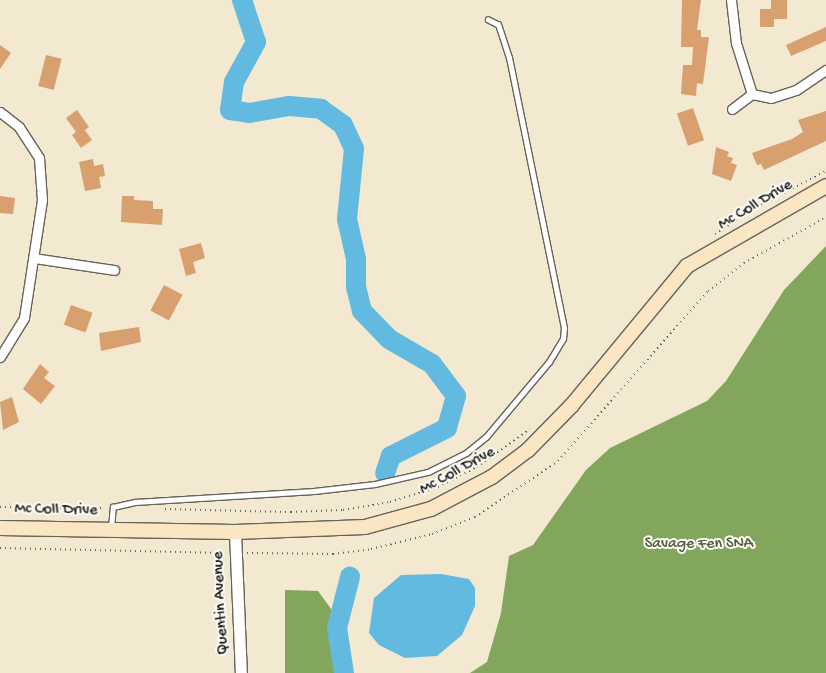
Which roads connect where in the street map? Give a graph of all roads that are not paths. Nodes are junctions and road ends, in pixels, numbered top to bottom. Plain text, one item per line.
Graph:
1 (731, 0) edge
2 (488, 20) dead end
3 (826, 70) edge
4 (752, 94) junction
5 (732, 109) dead end
6 (0, 112) edge
7 (826, 186) edge
8 (34, 258) junction
9 (114, 270) dead end
10 (0, 358) edge
11 (0, 528) edge
12 (111, 529) junction
13 (235, 532) junction
14 (241, 673) edge

1 - 4 street
2 - 12 lane
3 - 4 street
4 - 5 street
6 - 8 street
7 - 13 main road, Mc Coll Drive
8 - 9 street
8 - 10 street
11 - 12 main road, Mc Coll Drive
12 - 13 main road, Mc Coll Drive
13 - 14 street, Quentin Avenue

